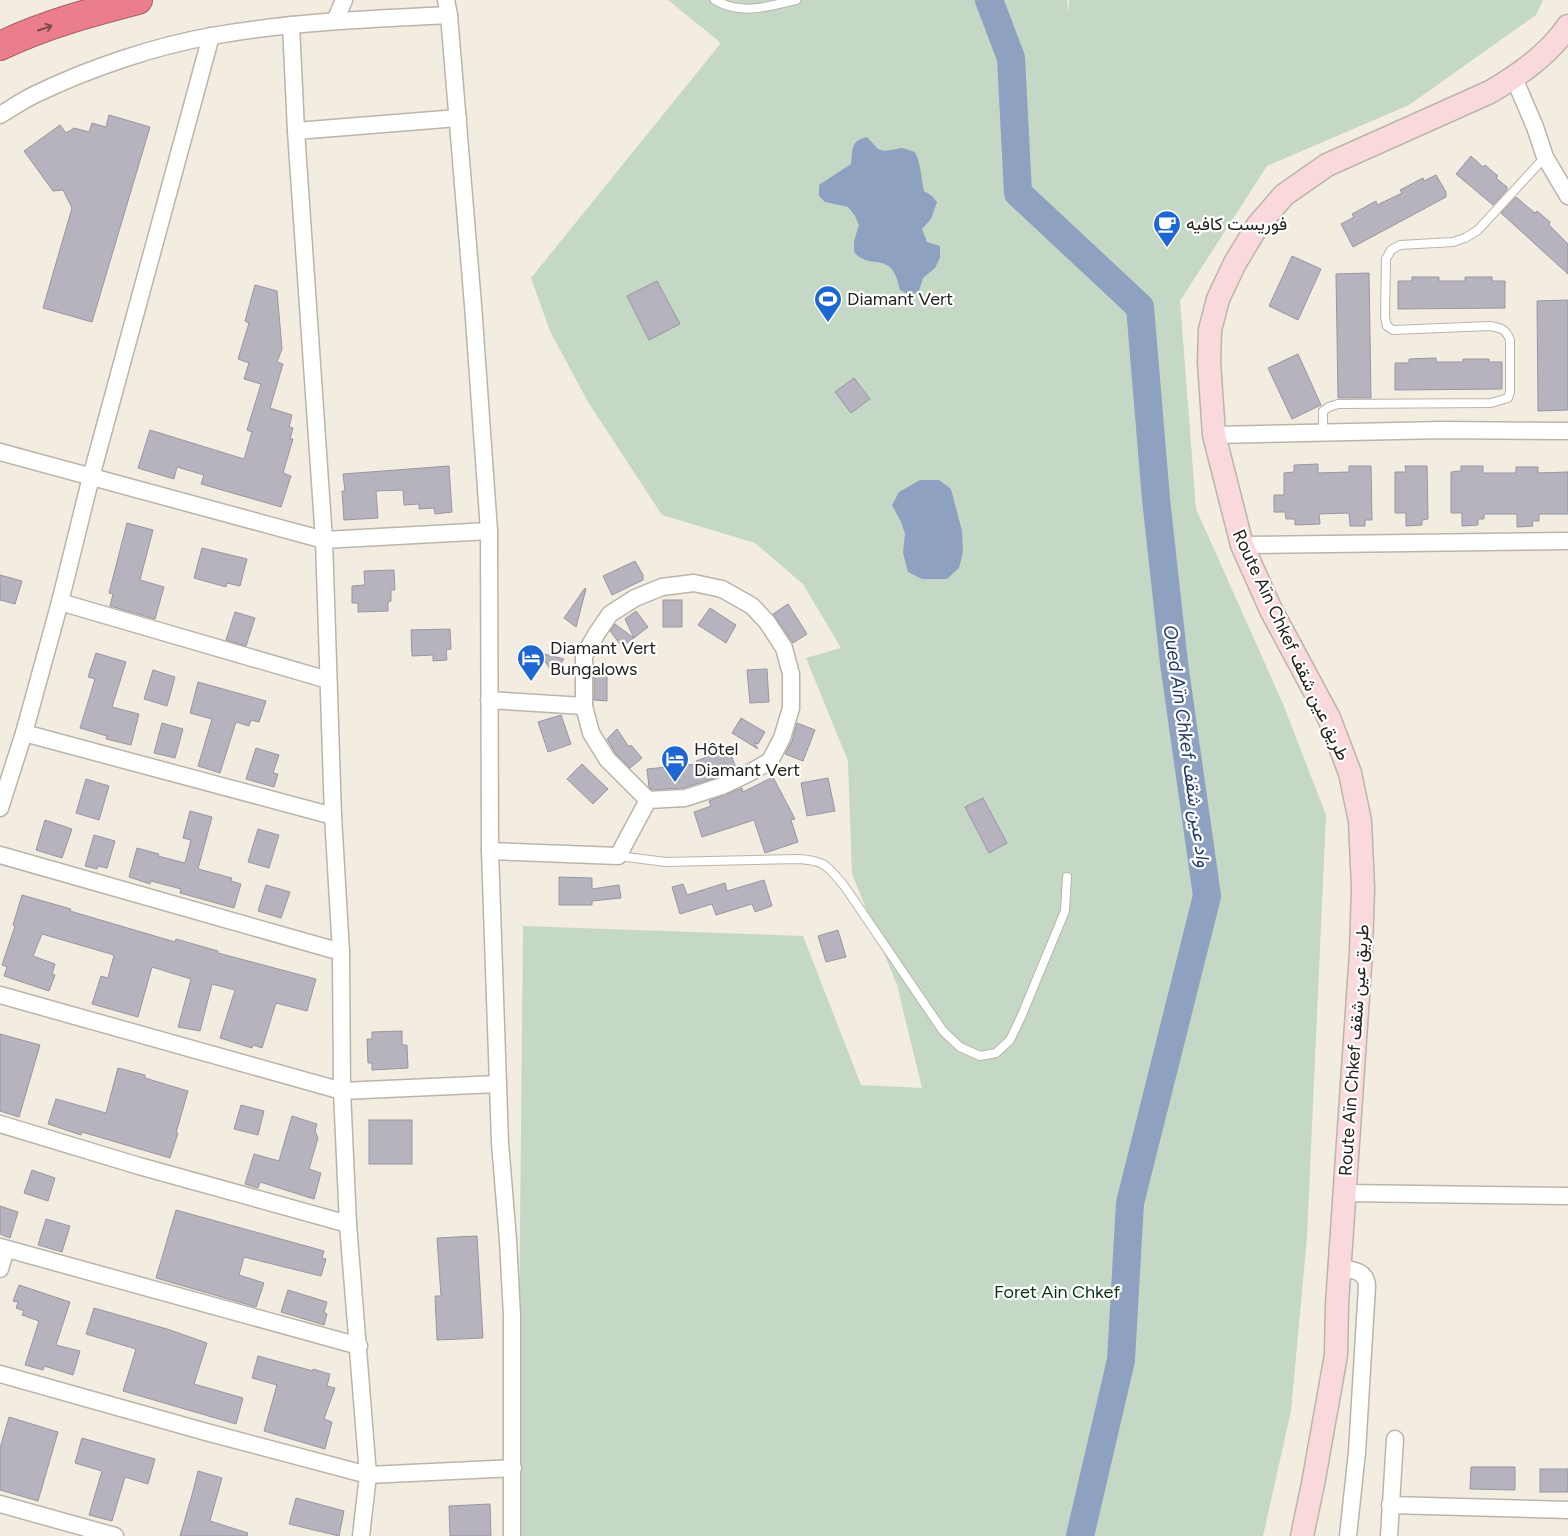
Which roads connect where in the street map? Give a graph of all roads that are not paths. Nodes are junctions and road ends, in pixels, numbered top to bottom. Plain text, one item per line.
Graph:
1 (138, 0) edge
2 (344, 0) edge
3 (715, 0) edge
4 (736, 0) edge
5 (796, 0) edge
6 (776, 2) edge
7 (447, 8) edge
8 (738, 9) junction
9 (335, 21) junction
10 (291, 25) junction
11 (1568, 26) edge
12 (211, 36) junction
13 (0, 46) edge
14 (1514, 78) junction
15 (0, 115) edge
16 (458, 118) junction
17 (296, 131) junction
18 (1545, 157) junction
19 (1568, 196) edge
20 (1568, 431) edge
21 (1323, 433) junction
22 (1214, 434) junction
23 (0, 452) edge
24 (91, 476) junction
25 (489, 531) junction
26 (324, 540) junction
27 (1568, 541) edge
28 (1242, 545) junction
29 (60, 602) junction
30 (328, 680) junction
31 (489, 700) junction
32 (584, 706) junction
33 (24, 733) junction
34 (648, 800) junction
35 (0, 808) edge
36 (334, 816) junction
37 (490, 851) junction
38 (0, 855) edge
39 (618, 856) junction
40 (1067, 877) dead end
41 (341, 952) junction
42 (0, 995) edge
43 (497, 1084) junction
44 (342, 1091) junction
45 (0, 1124) edge
46 (1345, 1193) junction
47 (1568, 1196) edge
48 (348, 1224) junction
49 (3, 1248) edge
50 (1340, 1268) junction
51 (0, 1269) edge
52 (359, 1346) junction
53 (0, 1374) edge
54 (1395, 1439) dead end
55 (513, 1468) junction
56 (368, 1475) junction
57 (0, 1504) edge
58 (1390, 1505) junction
59 (1568, 1510) edge
60 (115, 1536) edge
61 (361, 1536) edge
62 (512, 1536) edge
63 (1302, 1536) edge
64 (1348, 1536) edge
65 (1389, 1536) edge

13 -> 1 highway
2 - 9 street
3 - 8 lane
4 - 8 lane
5 - 6 lane
6 - 8 lane
7 - 9 street
7 - 16 street
9 - 10 street
10 - 12 street
10 - 17 street
11 - 14 street, Route Aïn Chkef طريق عين شقف
12 - 15 street
12 - 24 street
14 - 18 street
14 - 22 street, Route Aïn Chkef طريق عين شقف
16 - 17 street
16 - 25 street
17 - 26 street
18 - 19 street
18 - 21 lane
20 - 21 street
21 - 22 street
22 - 28 street, Route Aïn Chkef طريق عين شقف
23 - 24 street
24 - 26 street
24 - 29 street
25 - 26 street
25 - 31 street
26 - 30 street
27 - 28 street
28 - 46 street, Route Aïn Chkef طريق عين شقف
29 - 30 street
29 - 33 street
30 - 36 street
31 - 32 street
31 - 37 street
32 - 34 street
32 - 34 street
33 - 35 street
33 - 36 street
34 - 39 street
36 - 41 street
37 - 39 street
37 - 43 street
38 - 41 street
39 - 40 lane
41 - 44 street
42 - 44 street
43 - 44 street
43 - 55 street
44 - 48 street
45 - 48 street
46 - 47 street
46 - 50 street, Route Aïn Chkef طريق عين شقف
48 - 52 street
49 - 51 street
49 - 52 street
50 - 63 street, Route Aïn Chkef طريق عين شقف
50 - 64 street
52 - 56 street
53 - 56 street
54 - 58 street
55 - 56 street
55 - 62 street
56 - 61 street
57 - 60 street
58 - 59 street
58 - 65 street

